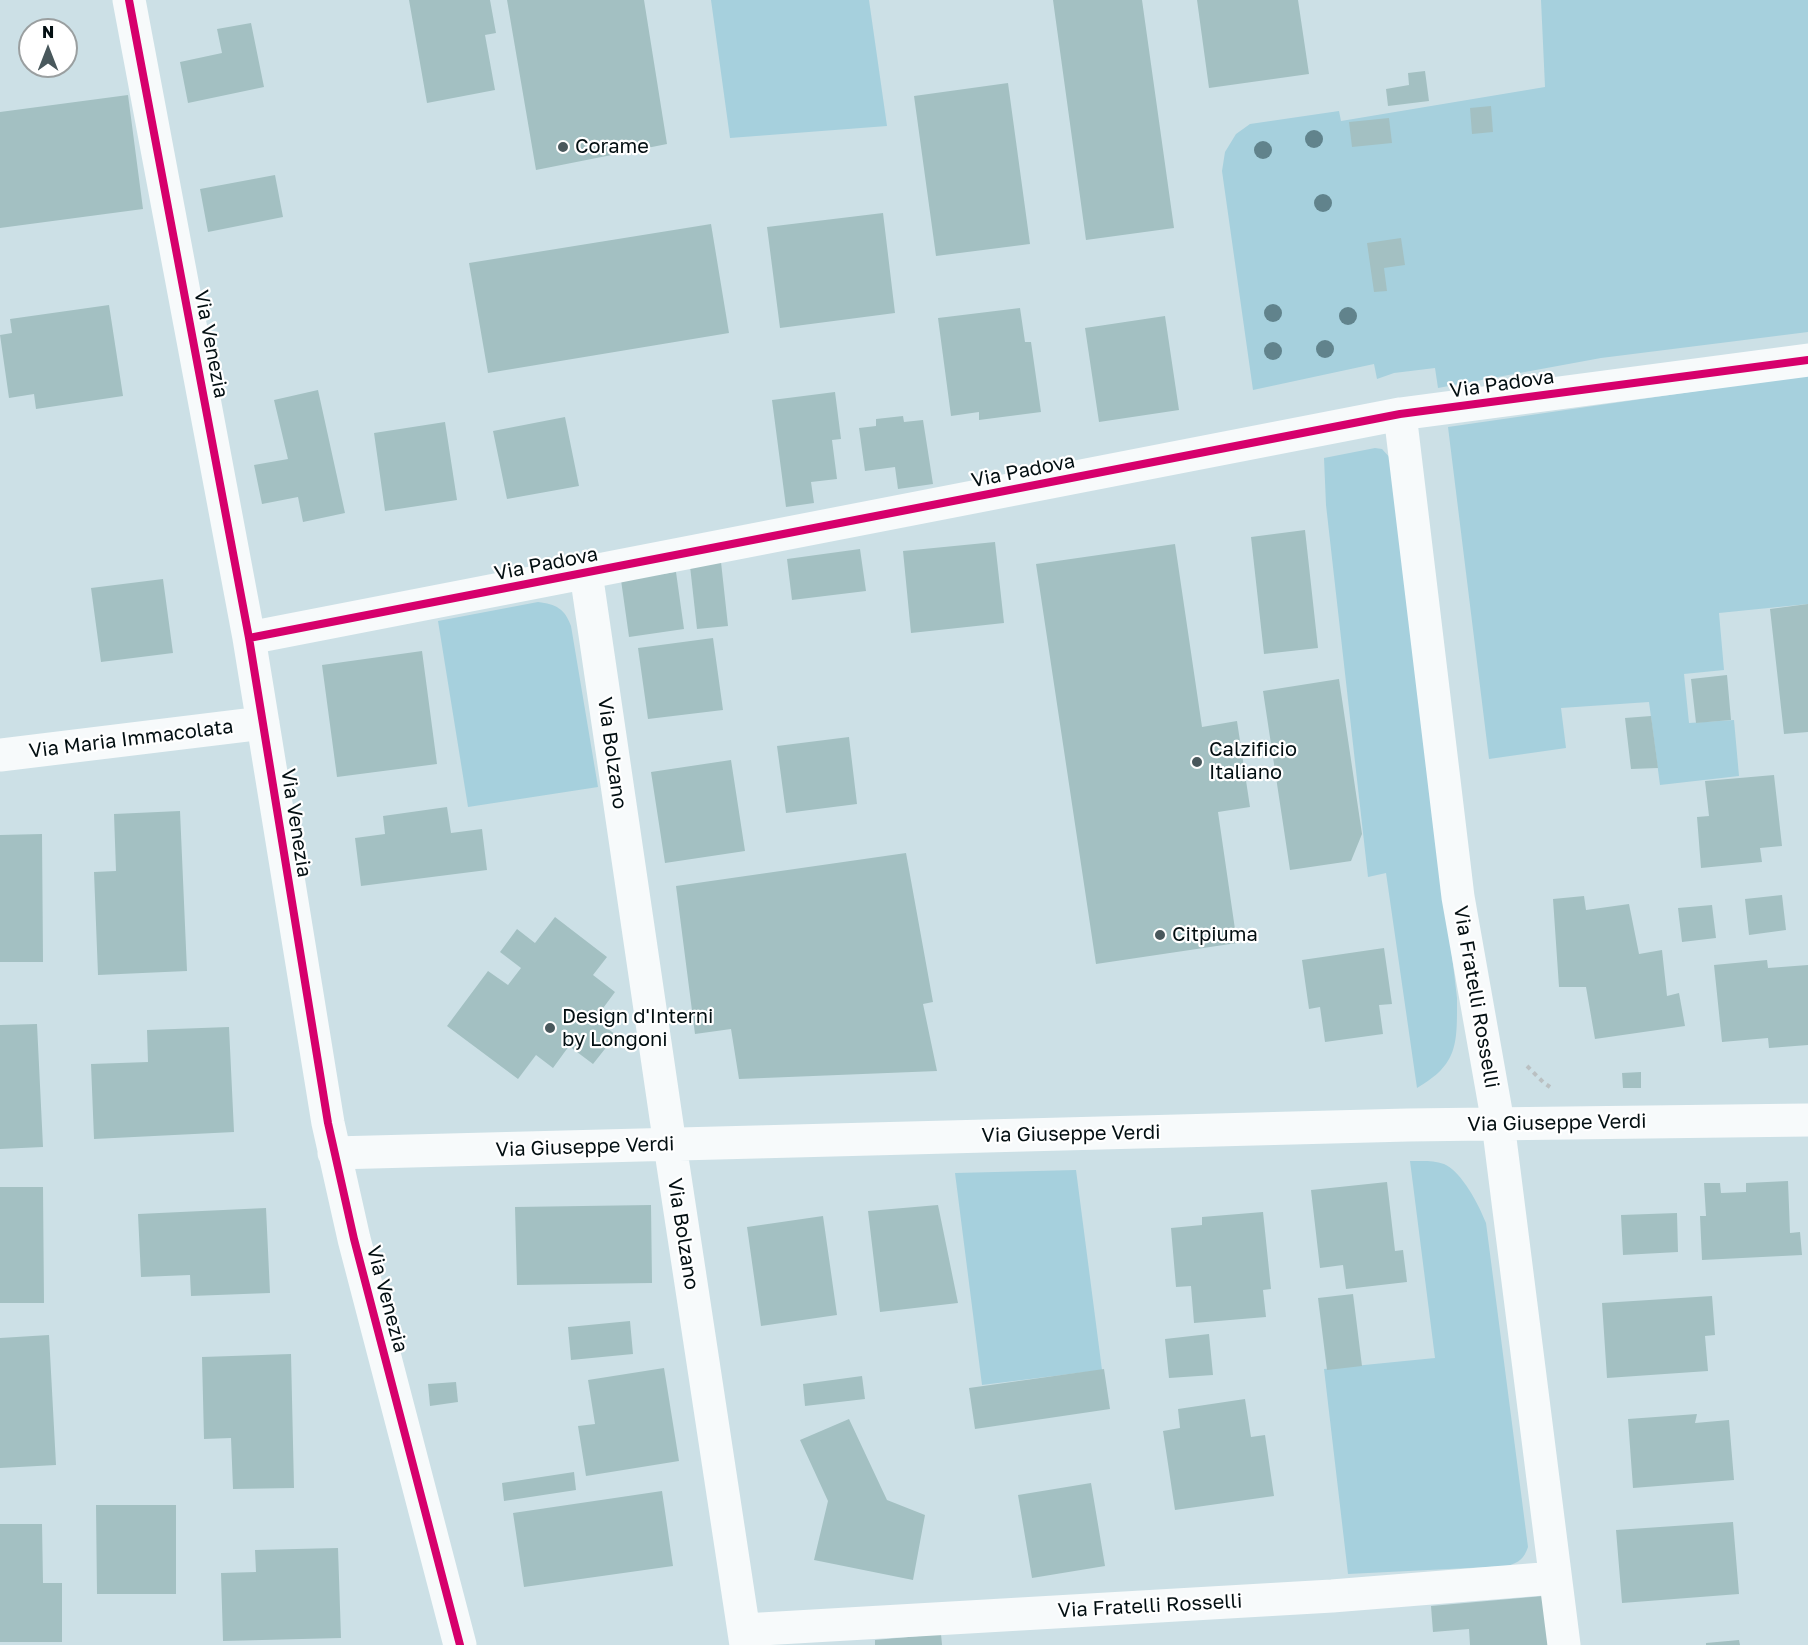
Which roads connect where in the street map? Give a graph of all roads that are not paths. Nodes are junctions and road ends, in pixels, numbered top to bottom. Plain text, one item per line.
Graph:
1 (129, 0) edge
2 (1808, 360) edge
3 (1400, 414) junction
4 (586, 573) junction
5 (249, 638) junction
6 (263, 723) junction
7 (0, 755) edge
8 (1808, 1120) edge
9 (1498, 1124) junction
10 (670, 1145) junction
11 (334, 1153) junction
12 (1555, 1578) junction
13 (745, 1638) edge
14 (460, 1645) edge
15 (1564, 1645) edge

1 - 5 street, Via Venezia
2 - 3 street, Via Padova
3 - 4 street, Via Padova
3 - 9 street, Via Fratelli Rosselli
4 - 5 street, Via Padova
4 - 10 street, Via Bolzano
5 - 6 street, Via Venezia
6 - 7 street, Via Maria Immacolata
6 - 11 street, Via Venezia
8 - 9 street, Via Giuseppe Verdi
9 - 10 street, Via Giuseppe Verdi
9 - 12 street, Via Fratelli Rosselli
10 - 11 street, Via Giuseppe Verdi
10 - 13 street, Via Bolzano
11 - 14 street, Via Venezia
12 - 13 street, Via Fratelli Rosselli
12 - 15 street, Via Fratelli Rosselli

